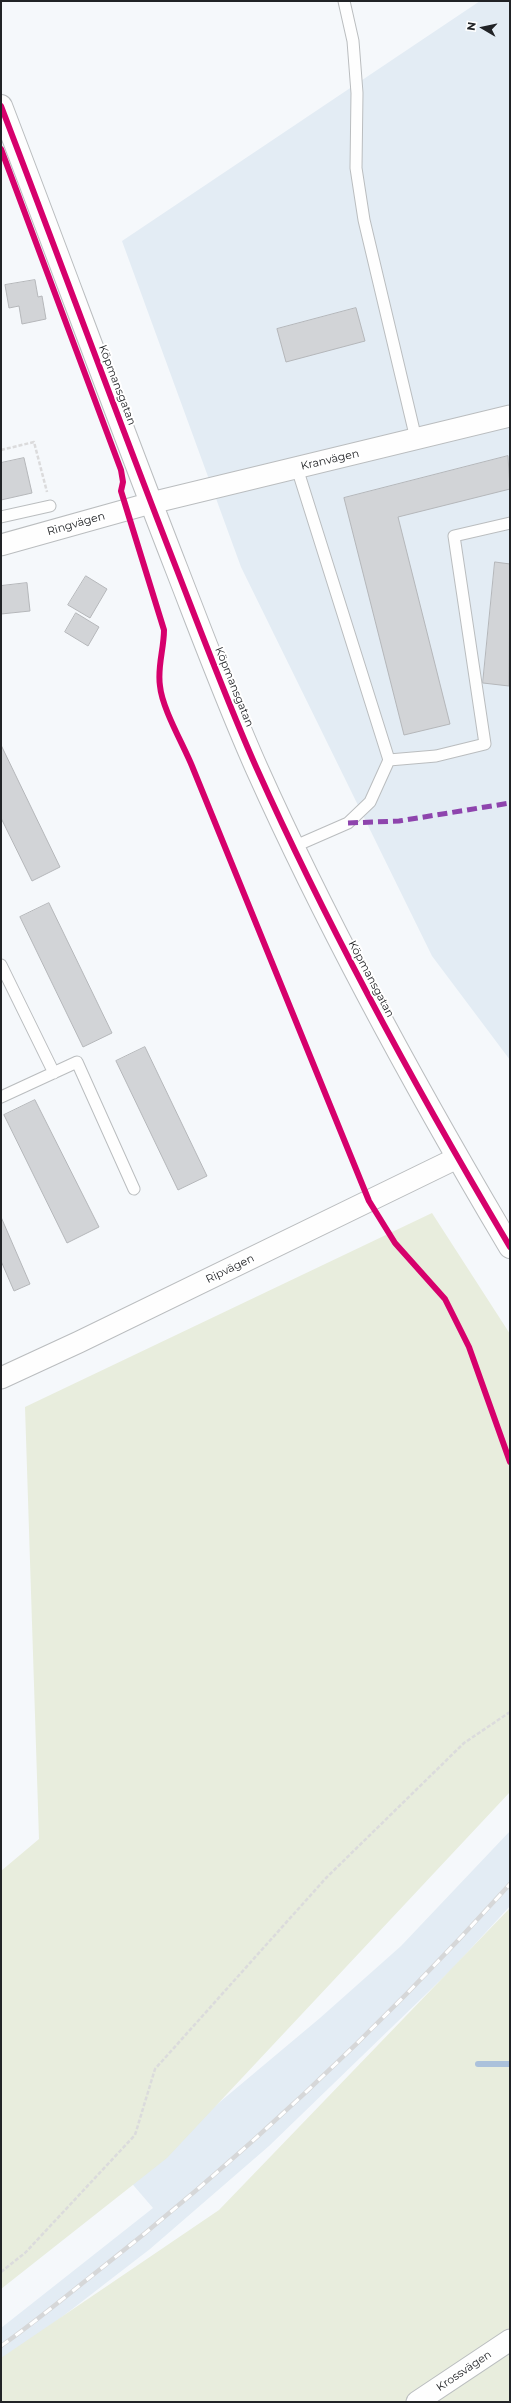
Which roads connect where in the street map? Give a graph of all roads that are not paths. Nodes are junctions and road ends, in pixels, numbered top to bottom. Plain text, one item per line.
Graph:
1 (344, 1) edge
2 (1, 106) edge
3 (510, 416) edge
4 (416, 439) junction
5 (297, 468) junction
6 (151, 503) junction
7 (50, 506) road end
8 (1, 517) edge
9 (510, 524) edge
10 (1, 545) edge
11 (389, 760) junction
12 (293, 847) junction
13 (1, 965) edge
14 (54, 1073) junction
15 (1, 1097) edge
16 (457, 1158) junction
17 (134, 1189) dead end
18 (510, 1247) edge
19 (1, 1378) edge
20 (510, 2340) edge
21 (417, 2402) edge

1 - 4 lane
2 - 6 street, Köpmansgatan
3 - 4 street, Kranvägen
4 - 5 street, Kranvägen
5 - 6 street, Kranvägen
5 - 11 lane
6 - 10 street, Ringvägen
6 - 12 street, Köpmansgatan
7 - 8 lane
9 - 11 lane
11 - 12 lane
12 - 16 street, Köpmansgatan
13 - 14 lane
14 - 15 lane
14 - 17 lane
16 - 18 street, Köpmansgatan
16 - 19 street, Ripvägen
20 - 21 street, Krossvägen

